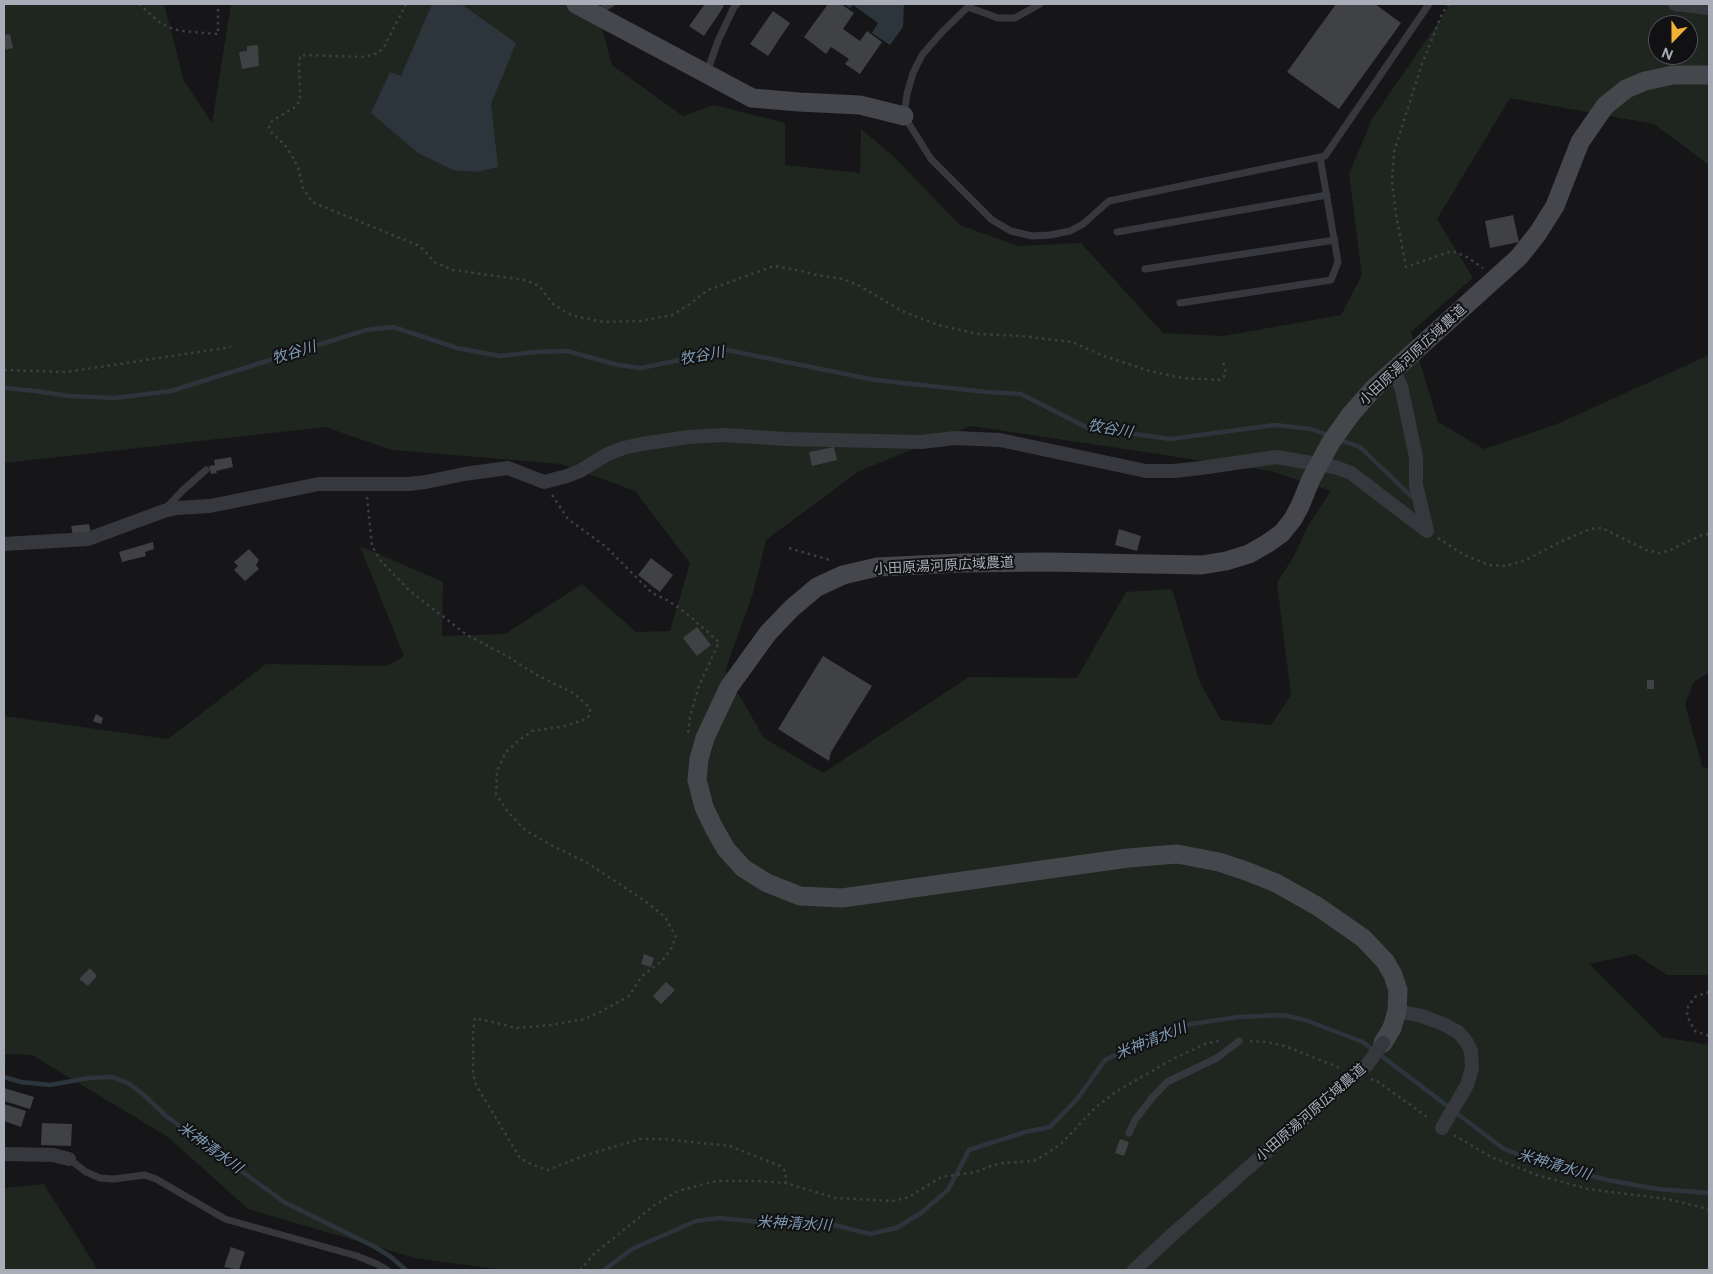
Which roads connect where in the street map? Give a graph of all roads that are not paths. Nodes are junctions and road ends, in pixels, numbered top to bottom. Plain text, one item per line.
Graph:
1 (576, 4) edge
2 (611, 4) edge
3 (737, 4) edge
4 (1040, 4) edge
5 (1429, 4) edge
6 (1675, 4) edge
7 (970, 5) edge
8 (1709, 8) edge
9 (594, 13) junction
10 (706, 74) junction
11 (1709, 75) edge
12 (904, 116) junction
13 (1320, 157) junction
14 (1327, 195) junction
15 (1117, 232) dead end
16 (1335, 240) junction
17 (1145, 269) dead end
18 (1180, 303) dead end
19 (1394, 370) junction
20 (206, 470) dead end
21 (164, 511) junction
22 (4, 544) edge
23 (1397, 1011) junction
24 (1239, 1040) road end
25 (1383, 1043) joint
26 (1444, 1125) road end
27 (1129, 1133) dead end
28 (4, 1154) edge
29 (69, 1158) joint
30 (387, 1270) edge
31 (1134, 1270) edge

1 - 9 street
2 - 9 lane
3 - 10 lane
4 - 7 lane
5 - 13 lane
6 - 8 street
7 - 12 lane
9 - 10 street
10 - 12 street
11 - 19 street, 小田原湯河原広域農道
12 - 13 lane
13 - 14 lane
14 - 15 lane
14 - 16 lane
16 - 17 lane
16 - 18 lane
19 - 21 street
19 - 23 street, 小田原湯河原広域農道, bridge
20 - 21 lane
21 - 22 street
23 - 25 street, 小田原湯河原広域農道
23 - 26 street
24 - 27 lane
25 - 31 street, 小田原湯河原広域農道, bridge
28 - 29 street
29 - 30 lane

